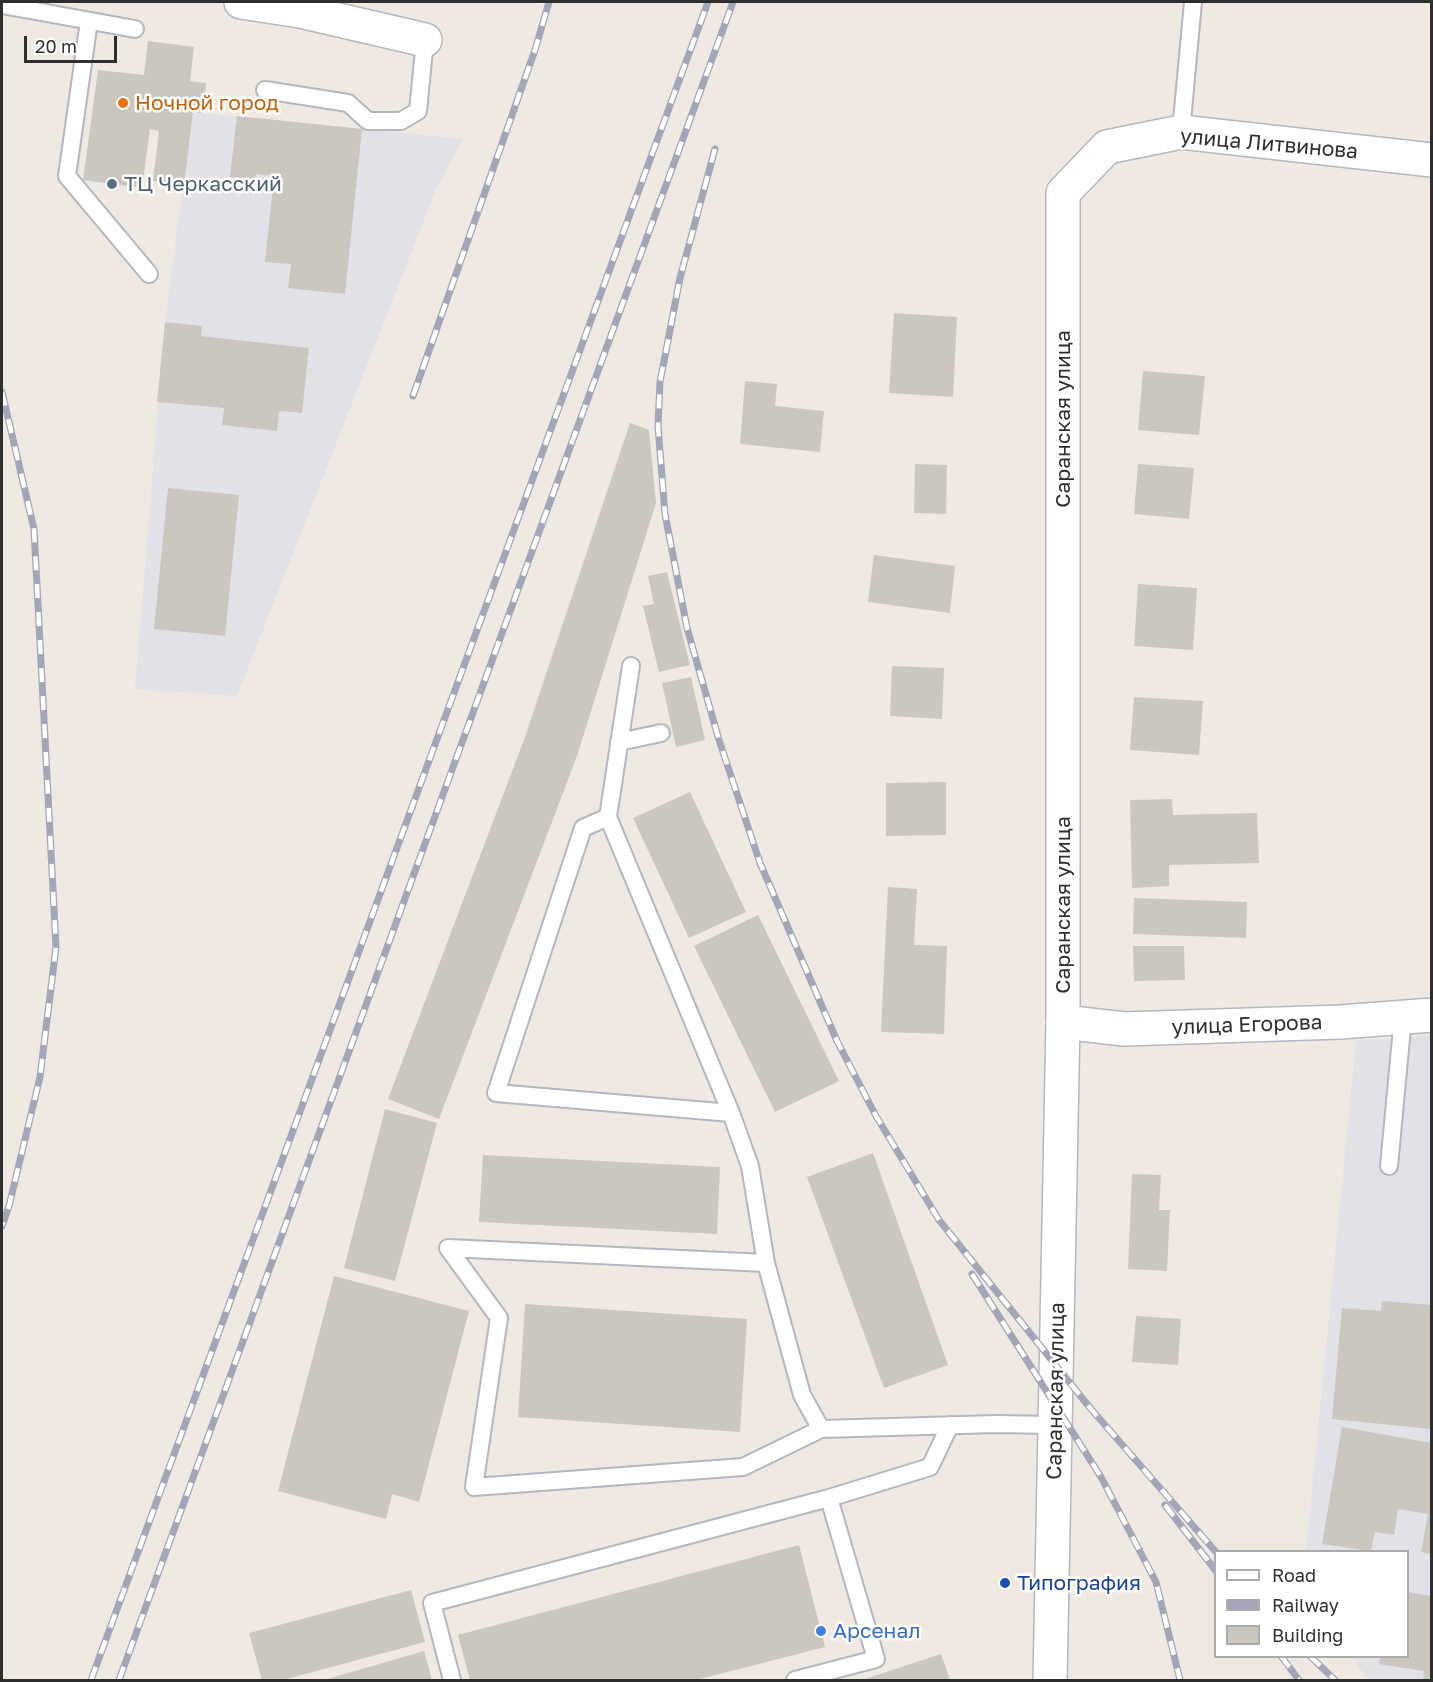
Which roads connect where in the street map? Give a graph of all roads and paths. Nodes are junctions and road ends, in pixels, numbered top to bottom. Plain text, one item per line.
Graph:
1 (241, 2) edge
2 (1193, 2) edge
3 (2, 5) edge
4 (89, 21) junction
5 (135, 29) dead end
6 (425, 40) joint
7 (265, 90) dead end
8 (1181, 132) junction
9 (1107, 147) joint
10 (1431, 160) edge
11 (149, 274) dead end
12 (631, 666) dead end
13 (661, 733) dead end
14 (619, 742) junction
15 (608, 817) junction
16 (1417, 1016) edge
17 (1063, 1022) junction
18 (731, 1113) junction
19 (1389, 1166) dead end
20 (766, 1263) junction
21 (950, 1425) junction
22 (1055, 1425) junction
23 (821, 1430) junction
24 (829, 1498) junction
25 (452, 1680) edge
26 (795, 1680) edge
27 (1050, 1680) edge

1 - 6 main road
2 - 8 lane
3 - 4 lane
4 - 5 lane
4 - 11 lane
6 - 7 lane
8 - 9 main road, улица Литвинова
8 - 10 main road, улица Литвинова
9 - 17 main road, Саранская улица
12 - 14 lane
13 - 14 lane
14 - 15 lane
15 - 18 lane
15 - 18 lane
16 - 17 main road, улица Егорова
16 - 19 lane
17 - 22 main road, Саранская улица
18 - 20 lane
20 - 23 lane
20 - 23 lane
21 - 22 lane
21 - 23 lane
21 - 24 lane
22 - 27 main road, Саранская улица
24 - 25 lane
24 - 26 lane

